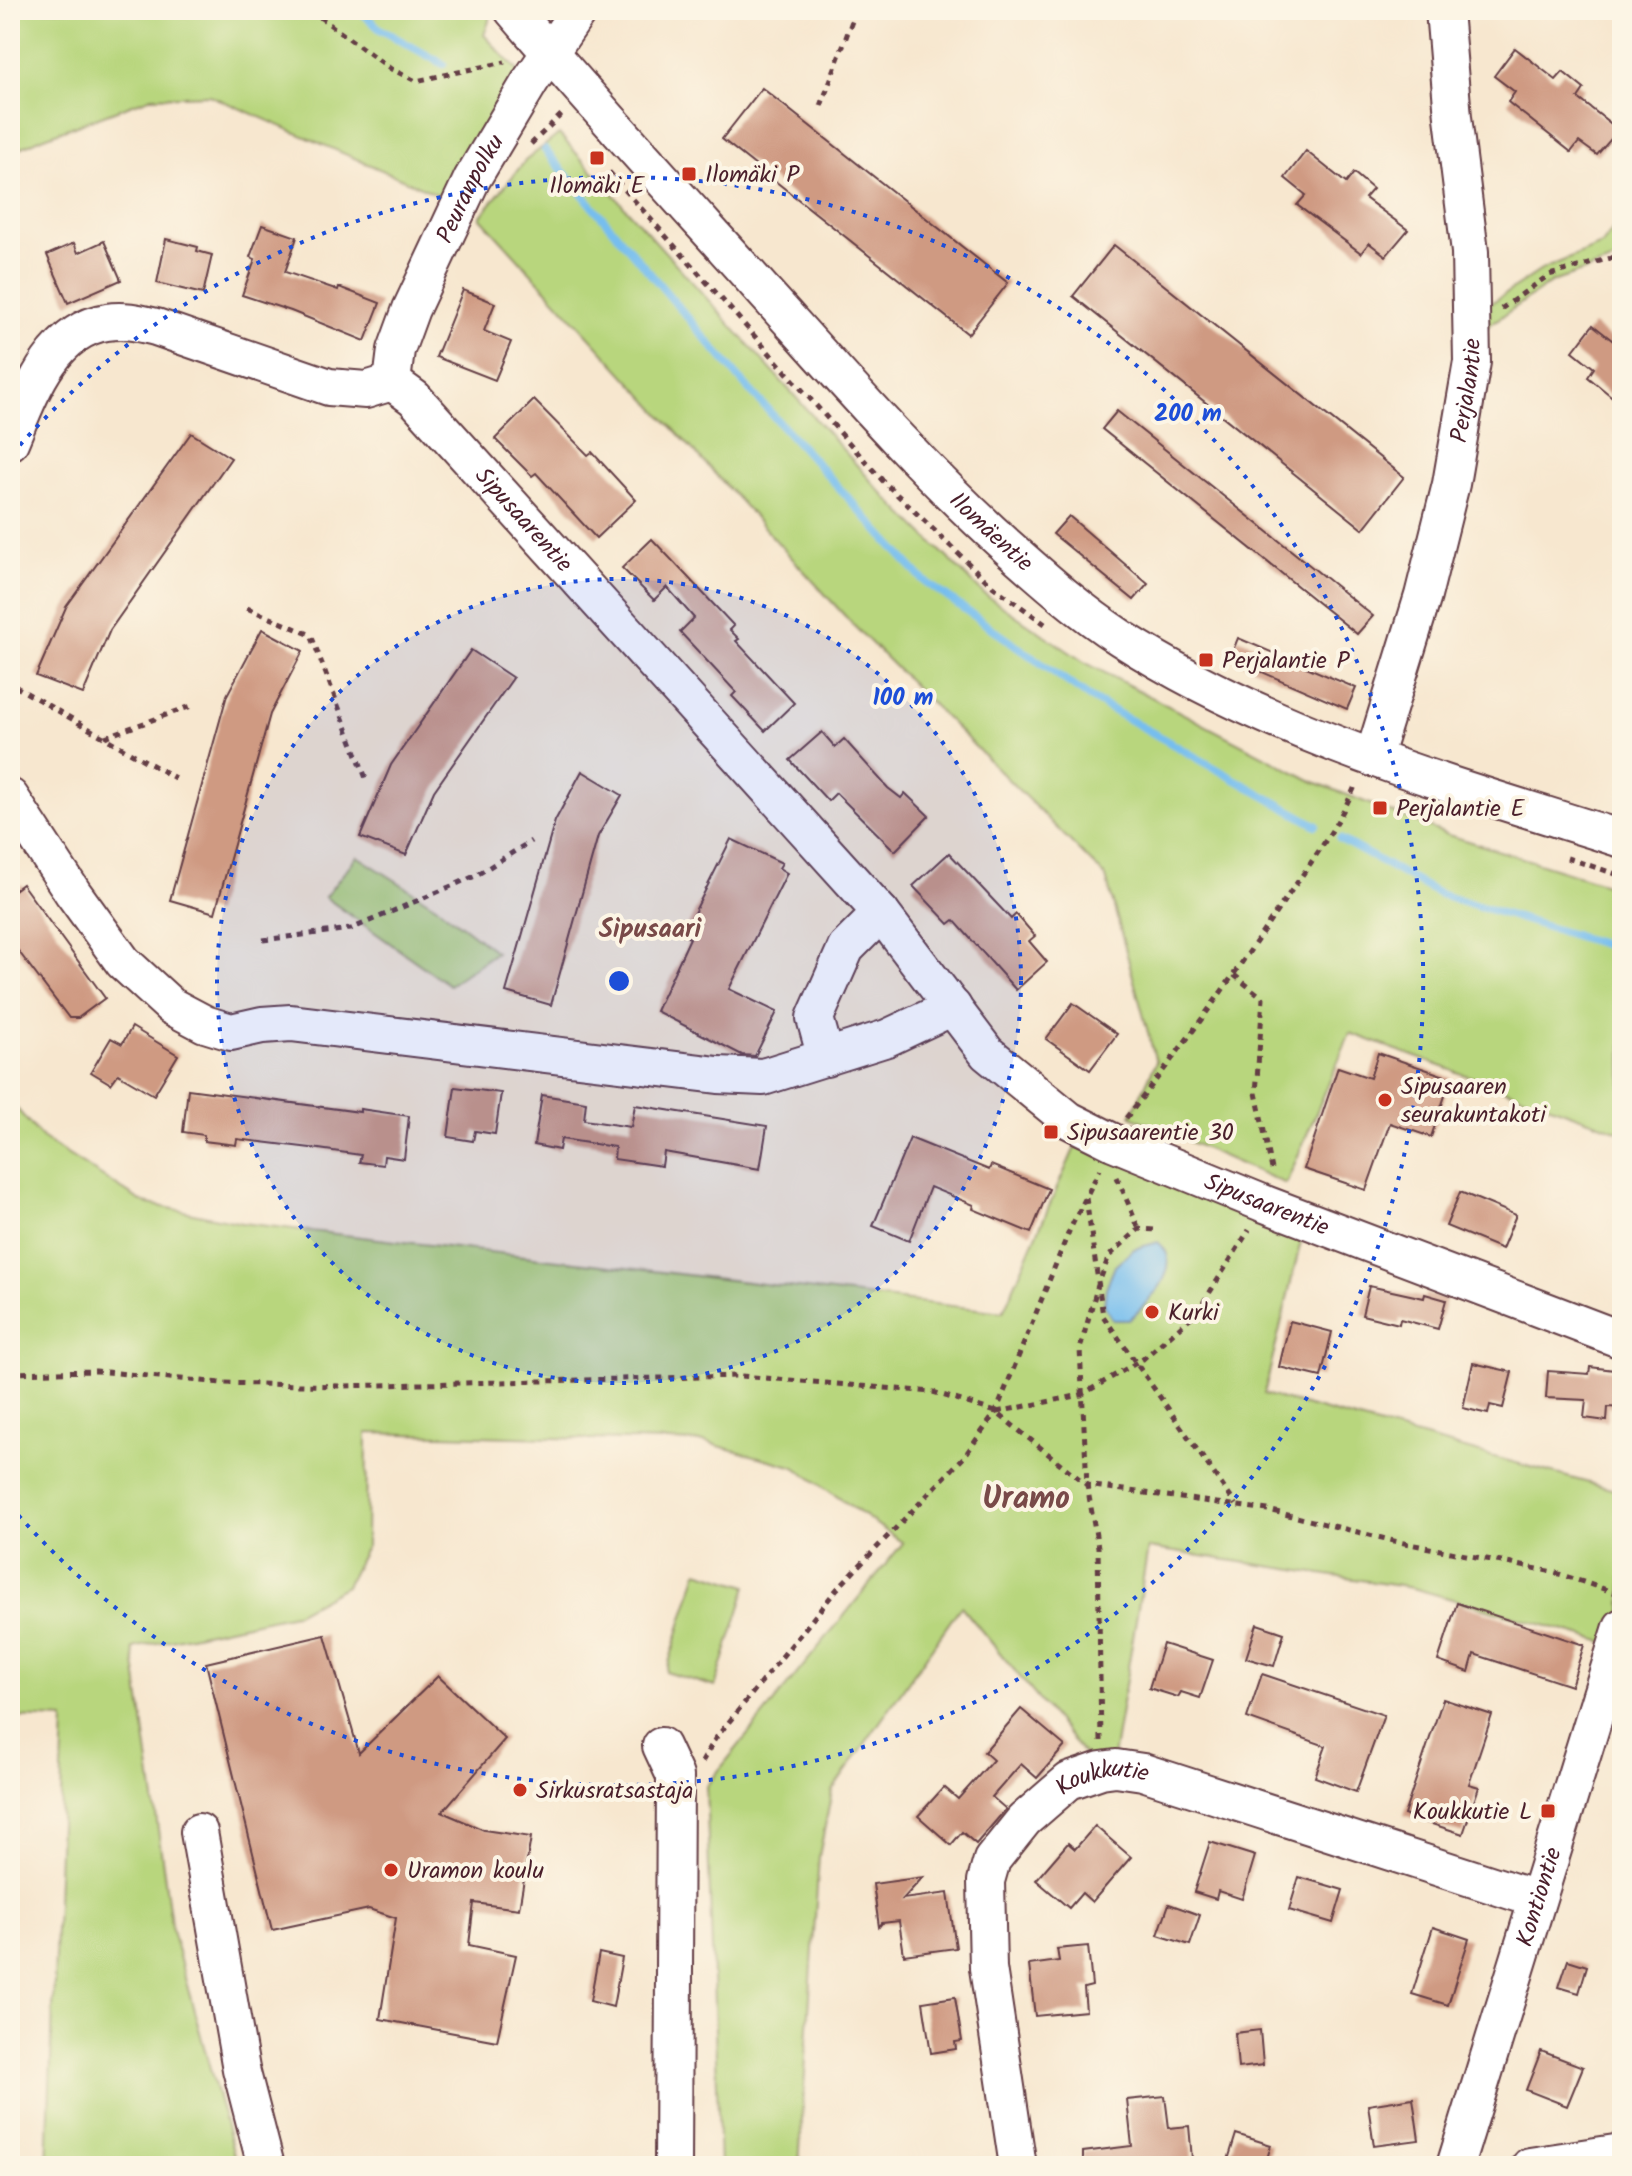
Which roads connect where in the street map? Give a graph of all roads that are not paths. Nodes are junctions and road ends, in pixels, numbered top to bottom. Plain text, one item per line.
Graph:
1 (513, 10) edge
2 (579, 10) edge
3 (1444, 10) edge
4 (549, 52) junction
5 (392, 382) junction
6 (10, 442) edge
7 (1368, 757) junction
8 (10, 797) edge
9 (1622, 839) edge
10 (881, 913) junction
11 (953, 1007) junction
12 (826, 1058) junction
13 (1622, 1340) edge
14 (1622, 1627) edge
15 (661, 1746) dead end
16 (199, 1832) dead end
17 (1536, 1899) junction
18 (1622, 2152) edge
19 (266, 2166) edge
20 (673, 2166) edge
21 (1018, 2166) edge
22 (1455, 2166) edge
23 (1530, 2166) edge

1 - 4 street, Ilomäentie
2 - 4 street, Peuranpolku
3 - 7 street, Perjalantie
4 - 5 street, Peuranpolku
4 - 7 street, Ilomäentie
5 - 6 street
5 - 10 street, Sipusaarentie
7 - 9 street, Ilomäentie
8 - 12 street
10 - 11 street, Sipusaarentie
10 - 12 street
11 - 12 street
11 - 13 street, Sipusaarentie
14 - 17 street, Kontiontie
15 - 20 street
16 - 19 street
17 - 21 street, Koukkutie
17 - 22 street, Kontiontie
18 - 23 street

